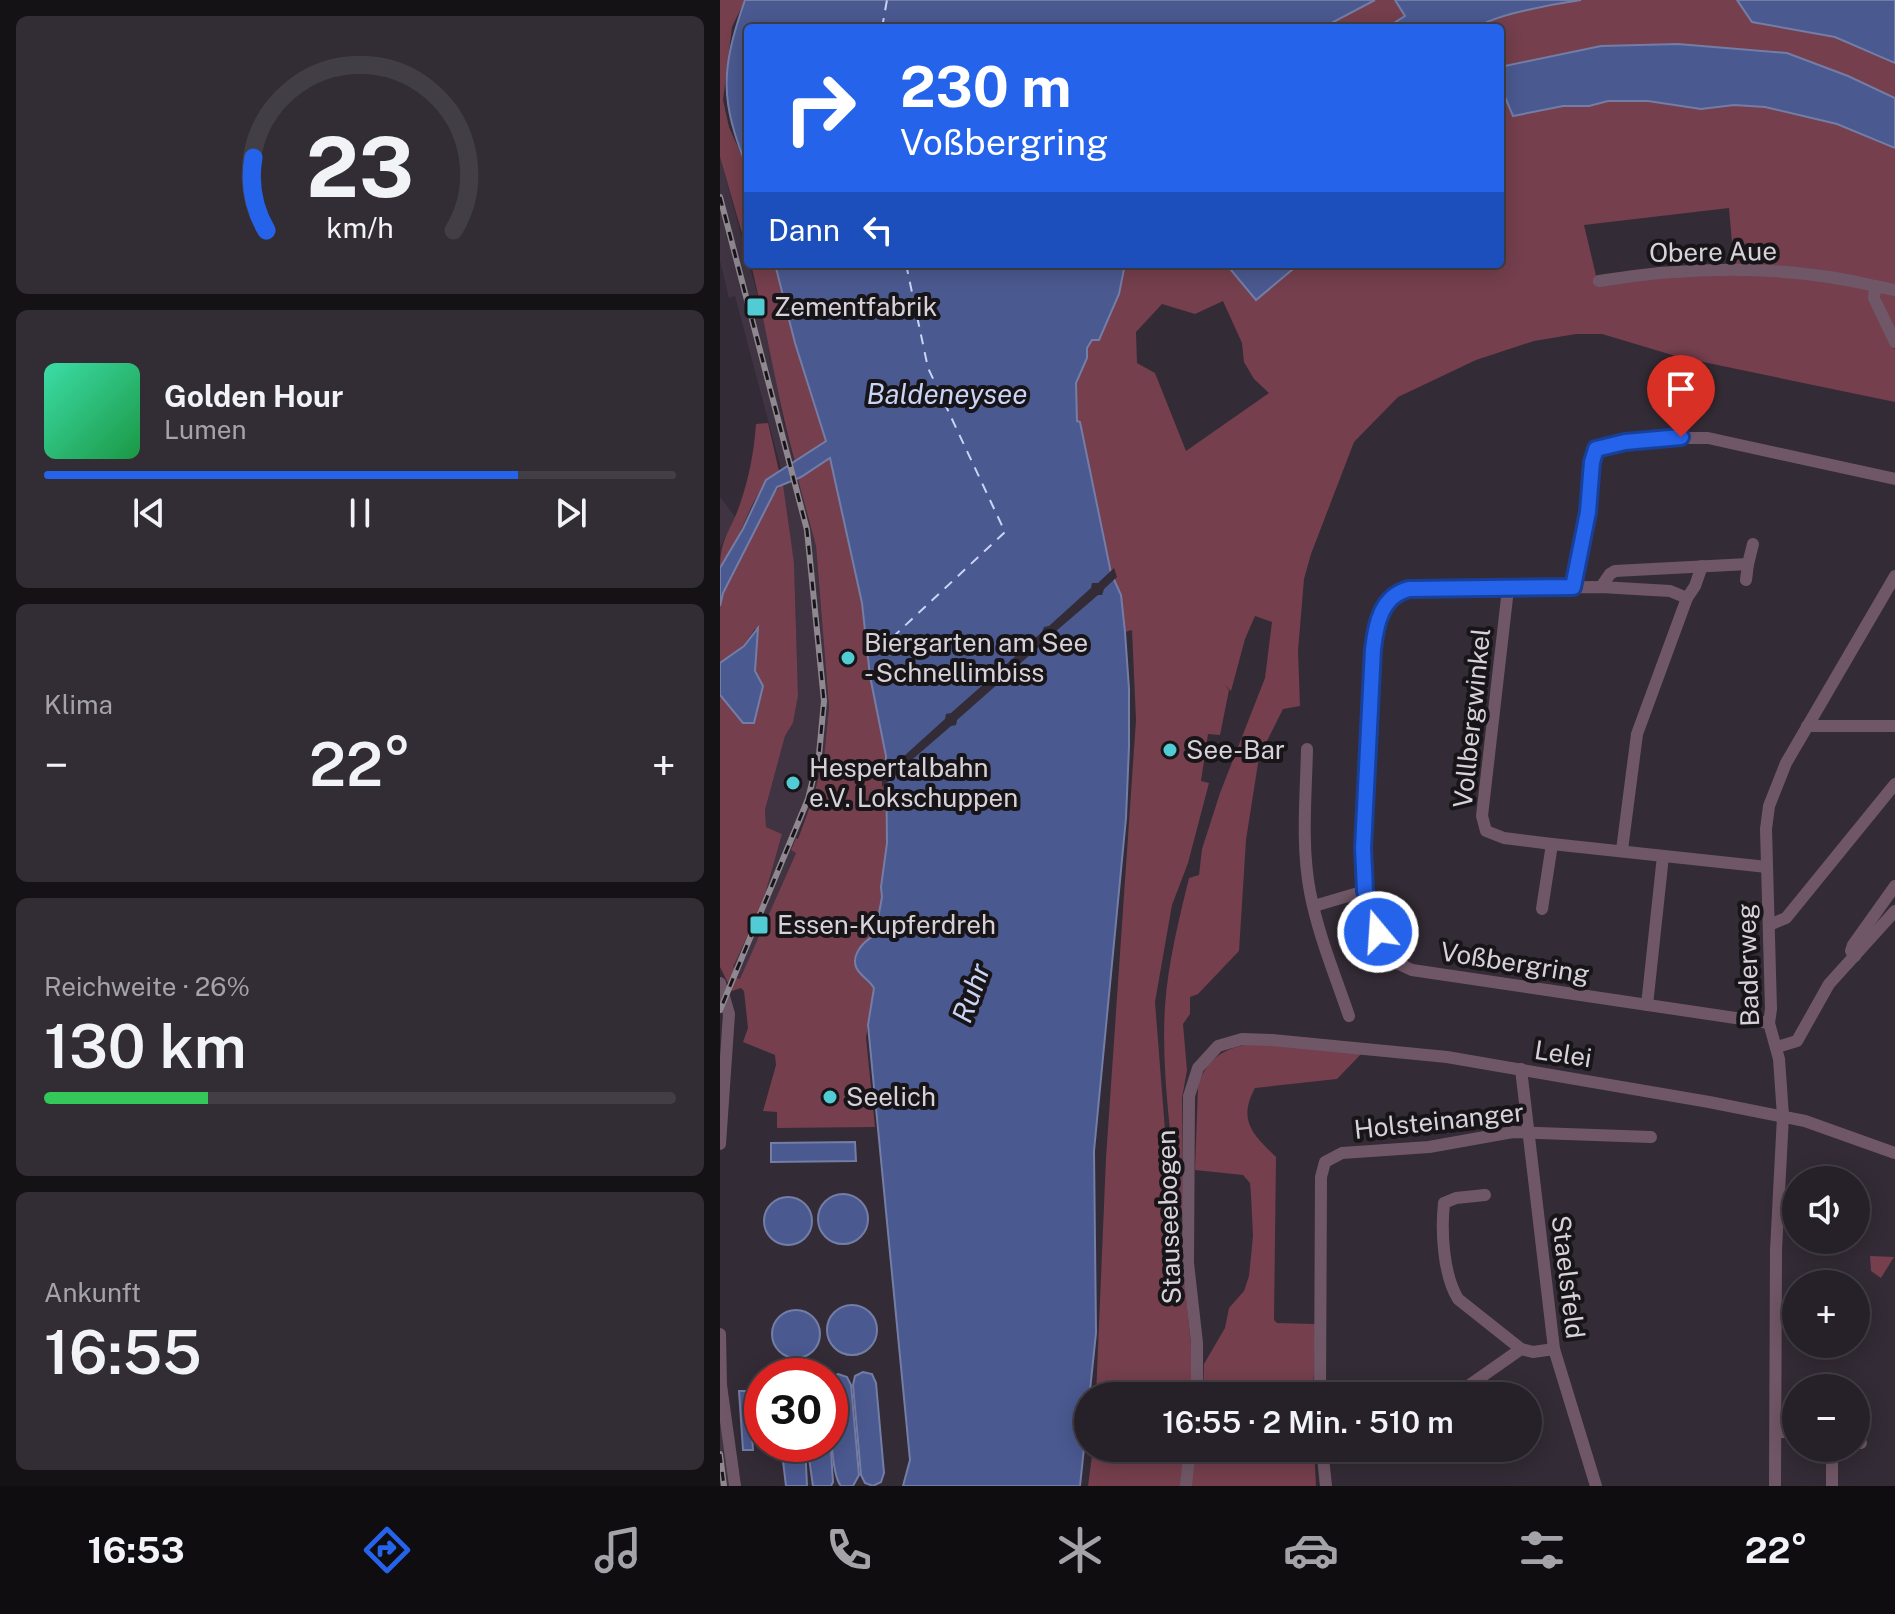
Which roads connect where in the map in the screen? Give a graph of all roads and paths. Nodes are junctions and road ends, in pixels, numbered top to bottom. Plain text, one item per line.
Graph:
1 (1599, 281) dead end
2 (1875, 286) junction
3 (1895, 290) edge
4 (1895, 342) edge
5 (1895, 479) edge
6 (1753, 544) dead end
7 (1748, 564) junction
8 (1702, 566) junction
9 (1895, 576) edge
10 (1746, 580) dead end
11 (1573, 587) junction
12 (1601, 587) junction
13 (1508, 589) junction
14 (1687, 598) junction
15 (1807, 726) junction
16 (1895, 726) edge
17 (1307, 749) dead end
18 (1895, 784) edge
19 (1552, 844) junction
20 (1622, 850) junction
21 (1663, 856) junction
22 (1767, 867) junction
23 (1895, 886) edge
24 (1365, 891) junction
25 (1314, 906) junction
26 (1542, 909) dead end
27 (1895, 911) edge
28 (1769, 925) junction
29 (1855, 956) junction
30 (722, 988) edge
31 (1647, 1005) junction
32 (1349, 1016) dead end
33 (1769, 1023) junction
34 (1218, 1046) joint
35 (1777, 1047) junction
36 (1521, 1069) junction
37 (1783, 1116) junction
38 (1528, 1132) junction
39 (1651, 1137) dead end
40 (720, 1144) edge
41 (1895, 1153) edge
42 (1485, 1195) dead end
43 (720, 1334) edge
44 (1521, 1349) junction
45 (1554, 1349) junction
46 (1197, 1382) edge
47 (1320, 1382) edge
48 (1474, 1382) edge
49 (1776, 1432) junction
50 (1782, 1432) edge
51 (1189, 1462) edge
52 (1323, 1462) edge
53 (1832, 1462) edge
54 (735, 1486) edge
55 (1186, 1486) edge
56 (1326, 1486) edge
57 (1596, 1486) edge
58 (1775, 1486) edge
59 (1832, 1486) edge

1 - 2 street, Obere Aue
2 - 3 street, Obere Aue
2 - 4 street
5 - 11 street
6 - 7 street
7 - 8 street
7 - 10 street
8 - 12 street
8 - 14 street
9 - 15 street, Baderweg
11 - 12 street, Voßbergring
11 - 13 street, Voßbergring
12 - 14 street, Voßbergring
13 - 19 street, Vollbergwinkel
13 - 24 street, Voßbergring
14 - 20 street
15 - 16 street
15 - 22 street, Baderweg
17 - 25 street
18 - 28 street
19 - 20 street, Vollbergwinkel
19 - 26 street
20 - 21 street, Vollbergwinkel
21 - 22 street, Vollbergwinkel
21 - 31 street
22 - 28 street, Baderweg
23 - 29 street
24 - 25 street
24 - 31 street, Voßbergring
25 - 32 street
27 - 29 street
28 - 33 street, Baderweg
29 - 35 street
30 - 40 street
31 - 33 street, Voßbergring
33 - 35 street, Baderweg
34 - 36 street, Lelei
34 - 46 street, Stauseebogen
35 - 37 street, Baderweg
36 - 37 street, Lelei
36 - 38 street, Staelsfeld
37 - 41 street, Lelei
37 - 49 street, Baderweg
38 - 39 street, Holsteinanger
38 - 45 street, Staelsfeld
38 - 47 street, Holsteinanger
42 - 44 street
43 - 54 street
44 - 45 street
44 - 48 street
45 - 57 street, Staelsfeld
49 - 50 street
49 - 58 street, Baderweg
51 - 55 street
52 - 56 street
53 - 59 street

